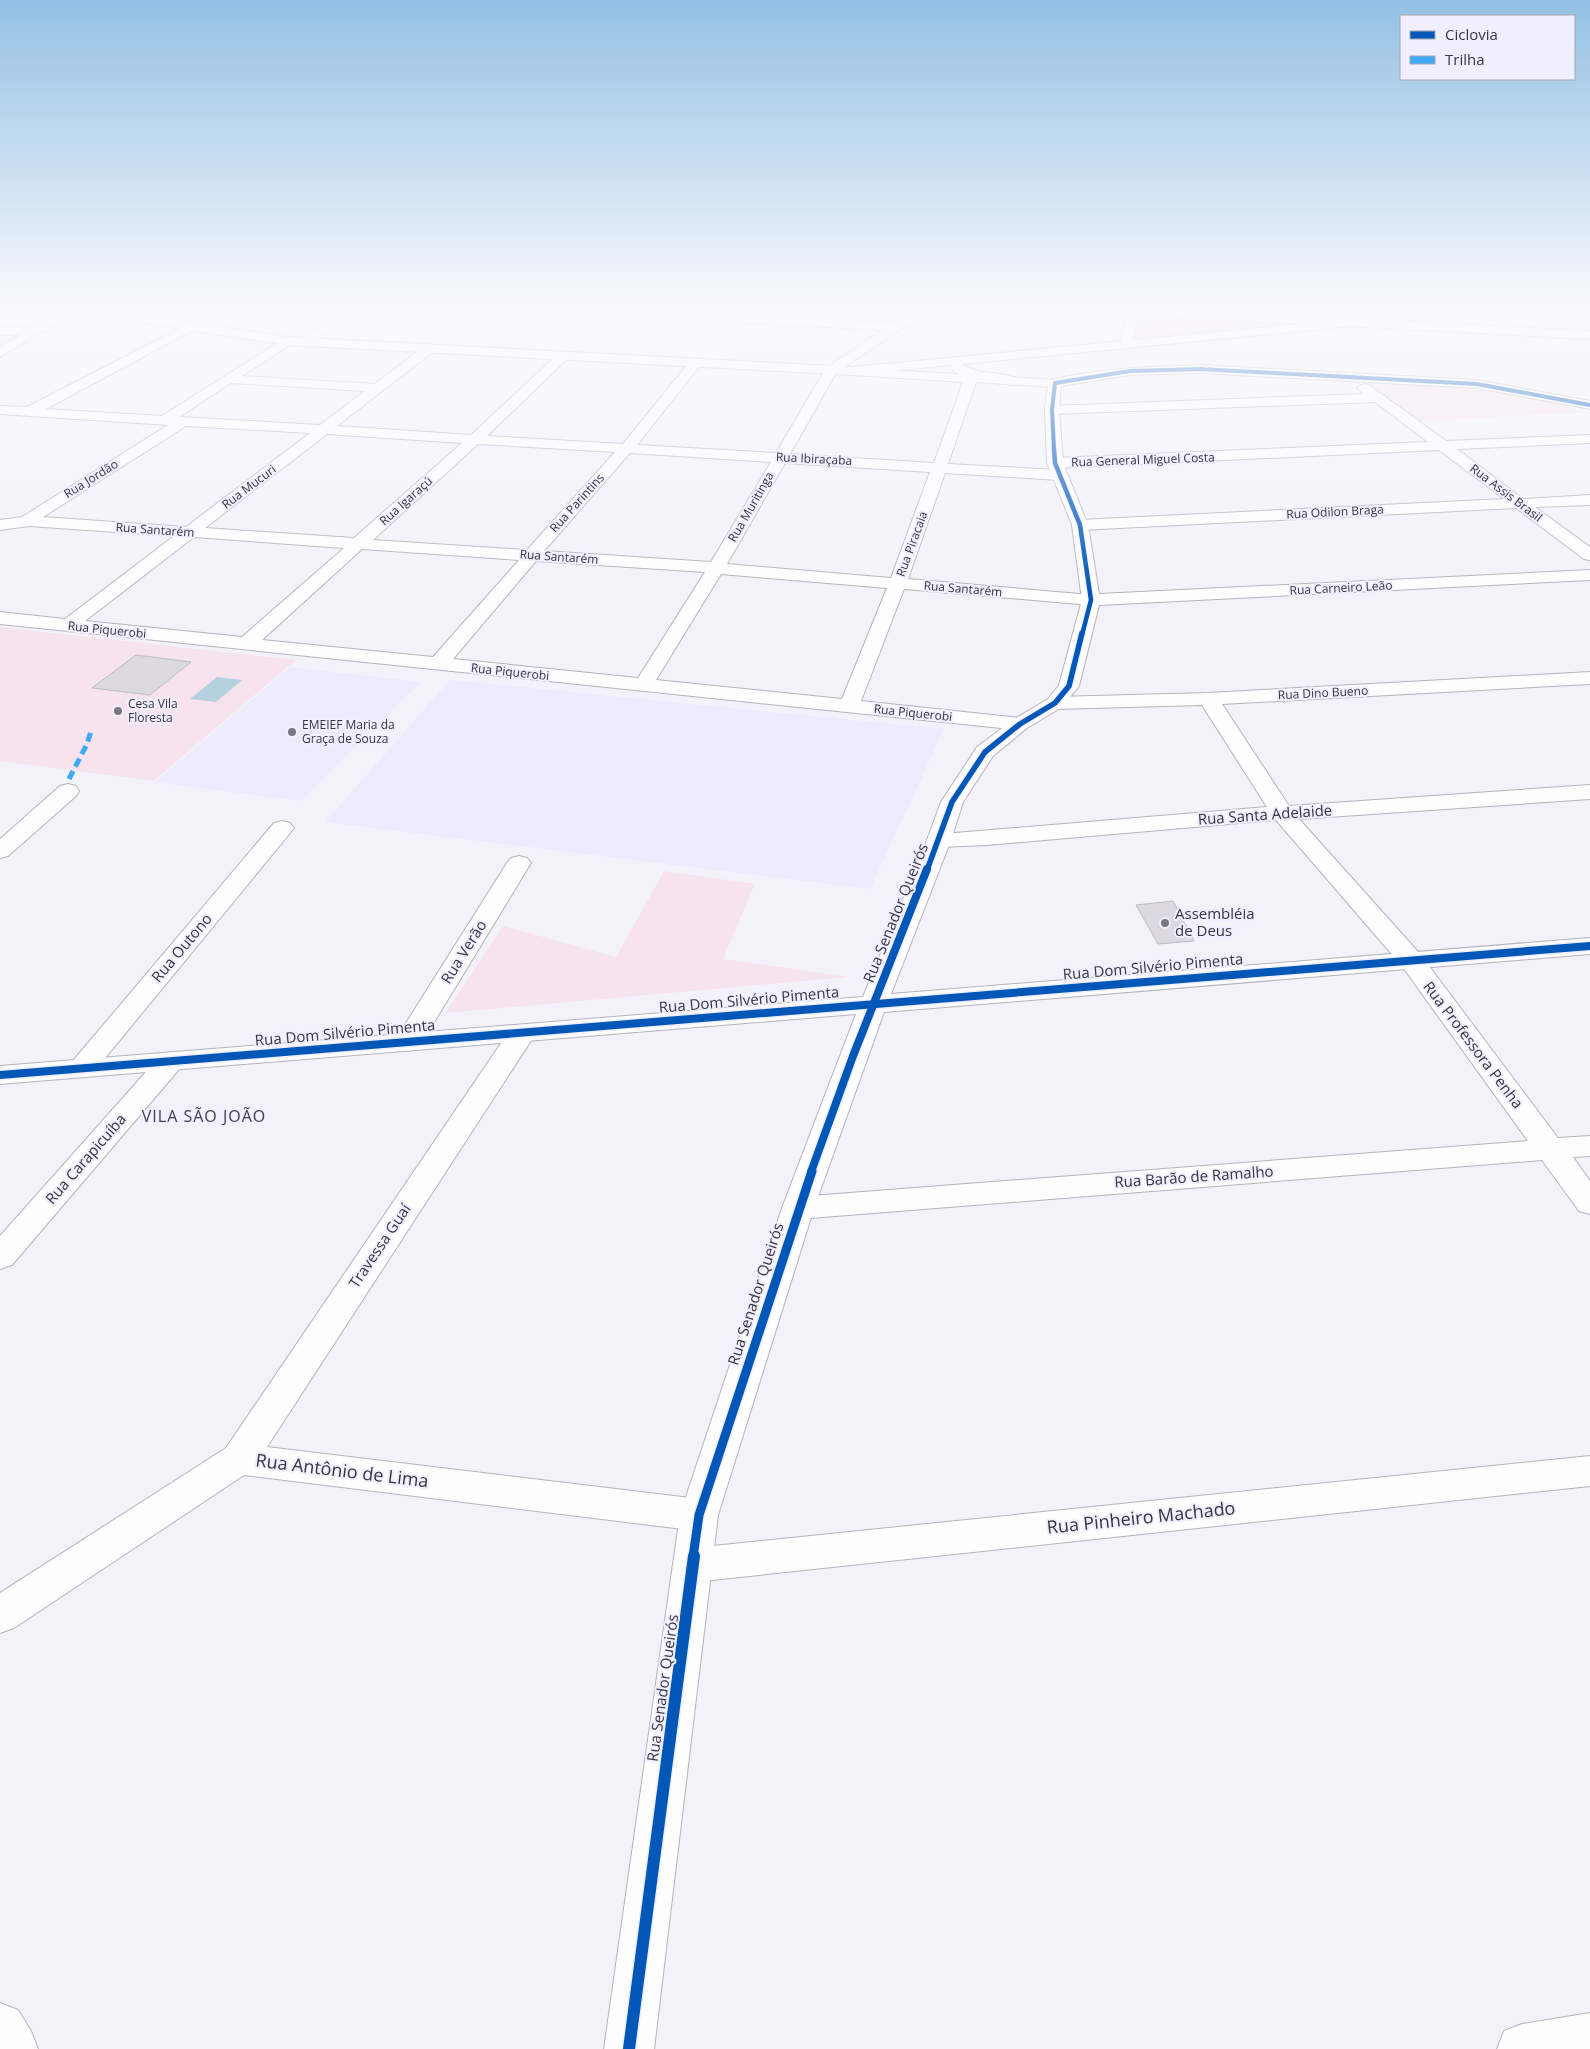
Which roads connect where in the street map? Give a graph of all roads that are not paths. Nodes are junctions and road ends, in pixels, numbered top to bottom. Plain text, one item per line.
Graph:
1 (51, 401) edge
2 (193, 401) edge
3 (362, 401) edge
4 (516, 401) edge
5 (665, 401) edge
6 (813, 401) edge
7 (963, 401) edge
8 (1053, 401) edge
9 (1307, 401) edge
10 (1382, 401) edge
11 (1566, 401) edge
12 (1590, 405) edge
13 (0, 410) edge
14 (1052, 410) junction
15 (29, 412) junction
16 (163, 420) junction
17 (182, 422) junction
18 (324, 430) junction
19 (475, 439) junction
20 (1590, 439) edge
21 (1446, 446) junction
22 (627, 448) junction
23 (780, 457) junction
24 (940, 467) junction
25 (1057, 469) junction
26 (1590, 500) edge
27 (1517, 503) junction
28 (26, 521) junction
29 (0, 525) edge
30 (1080, 525) junction
31 (190, 532) junction
32 (0, 537) edge
33 (359, 544) junction
34 (1590, 555) edge
35 (530, 556) junction
36 (716, 568) junction
37 (1590, 575) edge
38 (898, 583) junction
39 (1091, 600) junction
40 (0, 618) edge
41 (69, 626) junction
42 (246, 644) junction
43 (438, 664) junction
44 (1590, 678) edge
45 (643, 686) junction
46 (1208, 699) junction
47 (1055, 703) junction
48 (849, 707) junction
49 (1020, 724) junction
50 (68, 791) dead end
51 (1590, 792) edge
52 (1282, 813) junction
53 (282, 828) dead end
54 (940, 840) junction
55 (0, 851) edge
56 (519, 863) dead end
57 (1590, 946) edge
58 (1410, 960) junction
59 (873, 1004) junction
60 (522, 1032) junction
61 (408, 1042) junction
62 (171, 1061) junction
63 (82, 1068) junction
64 (0, 1075) edge
65 (1590, 1146) edge
66 (1551, 1150) junction
67 (1590, 1203) edge
68 (798, 1208) junction
69 (0, 1257) edge
70 (239, 1459) junction
71 (1590, 1471) edge
72 (699, 1515) junction
73 (693, 1565) junction
74 (0, 1615) edge
75 (0, 2028) edge
76 (1590, 2038) edge
77 (12, 2049) edge
78 (629, 2049) edge
79 (1522, 2049) edge

1 - 15 street
2 - 16 street
3 - 18 street, Rua Mucuri
4 - 19 street, Rua Igaraçú
5 - 22 street, Rua Parintins
6 - 23 street, Rua Muritinga
7 - 24 street, Rua Piracaia
8 - 14 street, Rua Senador Queirós
9 - 14 street
10 - 21 street, Rua Assis Brasil
11 - 12 street
13 - 15 street, Rua Ibiraçaba
14 - 25 street, Rua Senador Queirós
15 - 16 street, Rua Ibiraçaba
16 - 17 street, Rua Ibiraçaba
17 - 18 street, Rua Ibiraçaba
17 - 28 street, Rua Jordão
18 - 19 street, Rua Ibiraçaba
18 - 31 street, Rua Mucuri
19 - 22 street, Rua Ibiraçaba
19 - 33 street, Rua Igaraçú
20 - 21 street, Rua General Miguel Costa
21 - 25 street, Rua General Miguel Costa
21 - 27 street, Rua Assis Brasil
22 - 23 street, Rua Ibiraçaba
22 - 35 street, Rua Parintins
23 - 24 street, Rua Ibiraçaba
23 - 36 street, Rua Muritinga
24 - 25 street, Rua Ibiraçaba
24 - 38 street, Rua Piracaia
25 - 30 street, Rua Senador Queirós
26 - 27 street, Rua Odilon Braga
27 - 30 street, Rua Odilon Braga
27 - 34 street, Rua Assis Brasil
28 - 29 street
28 - 31 street, Rua Santarém
28 - 32 street, Rua Jordão
30 - 39 street, Rua Senador Queirós
31 - 33 street, Rua Santarém
31 - 41 street, Rua Mucuri
33 - 35 street, Rua Santarém
33 - 42 street, Rua Igaraçú
35 - 36 street, Rua Santarém
35 - 43 street, Rua Parintins
36 - 38 street, Rua Santarém
36 - 45 street, Rua Muritinga
37 - 39 street, Rua Carneiro Leão
38 - 39 street, Rua Santarém
38 - 48 street, Rua Piracaia
39 - 47 street, Rua Senador Queirós
40 - 41 street, Rua Piquerobi
41 - 42 street, Rua Piquerobi
42 - 43 street, Rua Piquerobi
43 - 45 street, Rua Piquerobi
44 - 46 street, Rua Dino Bueno
45 - 48 street, Rua Piquerobi
46 - 47 street, Rua Dino Bueno
46 - 52 street, Rua Professora Penha
47 - 49 street, Rua Senador Queirós
48 - 49 street, Rua Piquerobi
49 - 54 street, Rua Senador Queirós
50 - 55 street
51 - 52 street, Rua Santa Adelaide
52 - 54 street, Rua Santa Adelaide
52 - 58 street, Rua Professora Penha
53 - 63 street, Rua Outono
54 - 59 street, Rua Senador Queirós
56 - 61 street, Rua Verão
57 - 58 street, Rua Dom Silvério Pimenta
58 - 59 street, Rua Dom Silvério Pimenta
58 - 66 street, Rua Professora Penha
59 - 60 street, Rua Dom Silvério Pimenta
59 - 68 street, Rua Senador Queirós
60 - 61 street, Rua Dom Silvério Pimenta
60 - 70 street, Travessa Guaí
61 - 62 street, Rua Dom Silvério Pimenta
62 - 63 street, Rua Dom Silvério Pimenta
62 - 69 street, Rua Carapicuíba
63 - 64 street, Rua Dom Silvério Pimenta
65 - 66 street, Rua Barão de Ramalho
66 - 67 street, Rua Professora Penha
66 - 68 street, Rua Barão de Ramalho
68 - 72 street, Rua Senador Queirós
70 - 72 street, Rua Antônio de Lima
70 - 74 street, Rua Antônio de Lima
71 - 73 street, Rua Pinheiro Machado
72 - 73 street, Rua Senador Queirós
73 - 78 street, Rua Senador Queirós
75 - 77 street
76 - 79 street

